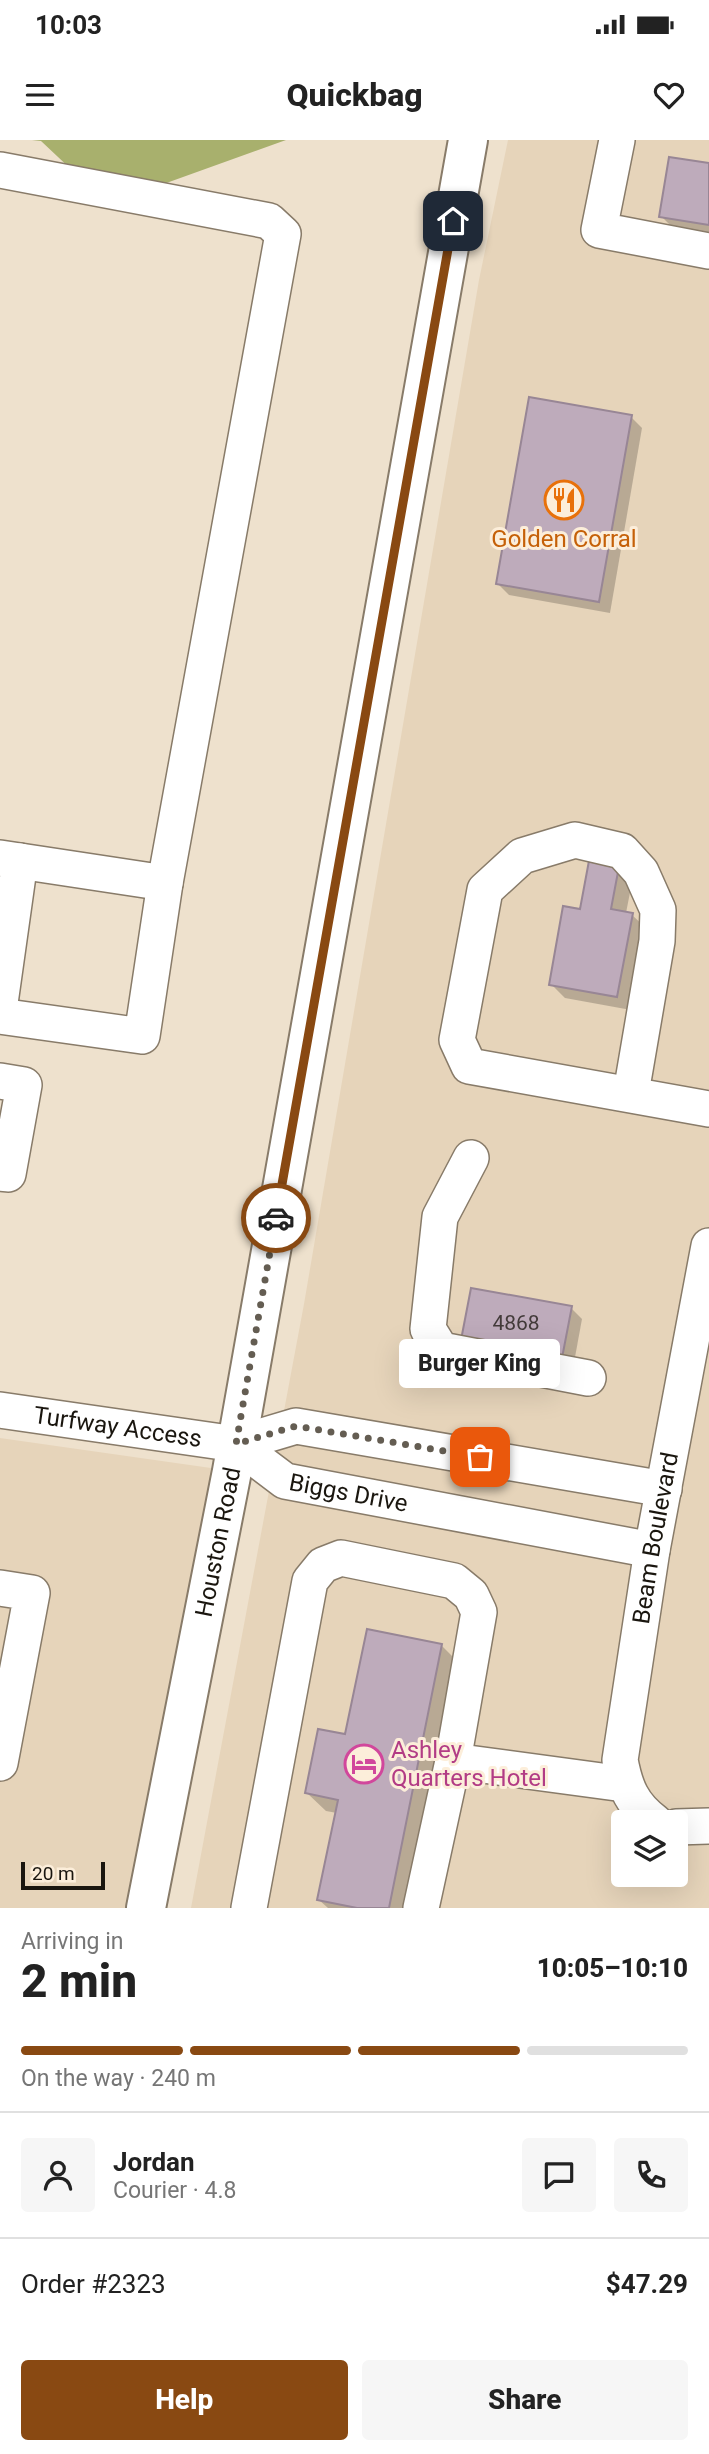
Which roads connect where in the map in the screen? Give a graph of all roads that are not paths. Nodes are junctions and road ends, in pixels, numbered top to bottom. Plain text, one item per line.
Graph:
1 (468, 140) edge
2 (617, 140) edge
3 (0, 170) edge
4 (709, 251) edge
5 (10, 860) edge
6 (165, 883) junction
7 (0, 1003) edge
8 (0, 1016) edge
9 (0, 1082) edge
10 (631, 1094) junction
11 (709, 1109) edge
12 (471, 1158) dead end
13 (0, 1173) edge
14 (709, 1246) edge
15 (588, 1378) dead end
16 (0, 1410) edge
17 (236, 1444) junction
18 (664, 1489) junction
19 (652, 1550) junction
20 (0, 1588) edge
21 (453, 1761) junction
22 (0, 1762) edge
23 (624, 1784) junction
24 (638, 1810) edge
25 (146, 1908) edge
26 (249, 1908) edge
27 (421, 1908) edge

1 - 17 main road, Houston Road
2 - 4 street
3 - 6 street
5 - 6 street
5 - 7 street
6 - 8 street
9 - 13 street
10 - 10 street
10 - 11 street
12 - 15 street
14 - 18 street, Beam Boulevard
16 - 17 street, Turfway Access
17 - 18 street, Biggs Drive
17 - 19 street, Biggs Drive
17 - 25 main road, Houston Road
18 - 19 street, Beam Boulevard
19 - 23 street, Beam Boulevard
20 - 22 street
21 - 23 street
21 - 26 street
21 - 27 street
23 - 24 street, Beam Boulevard

